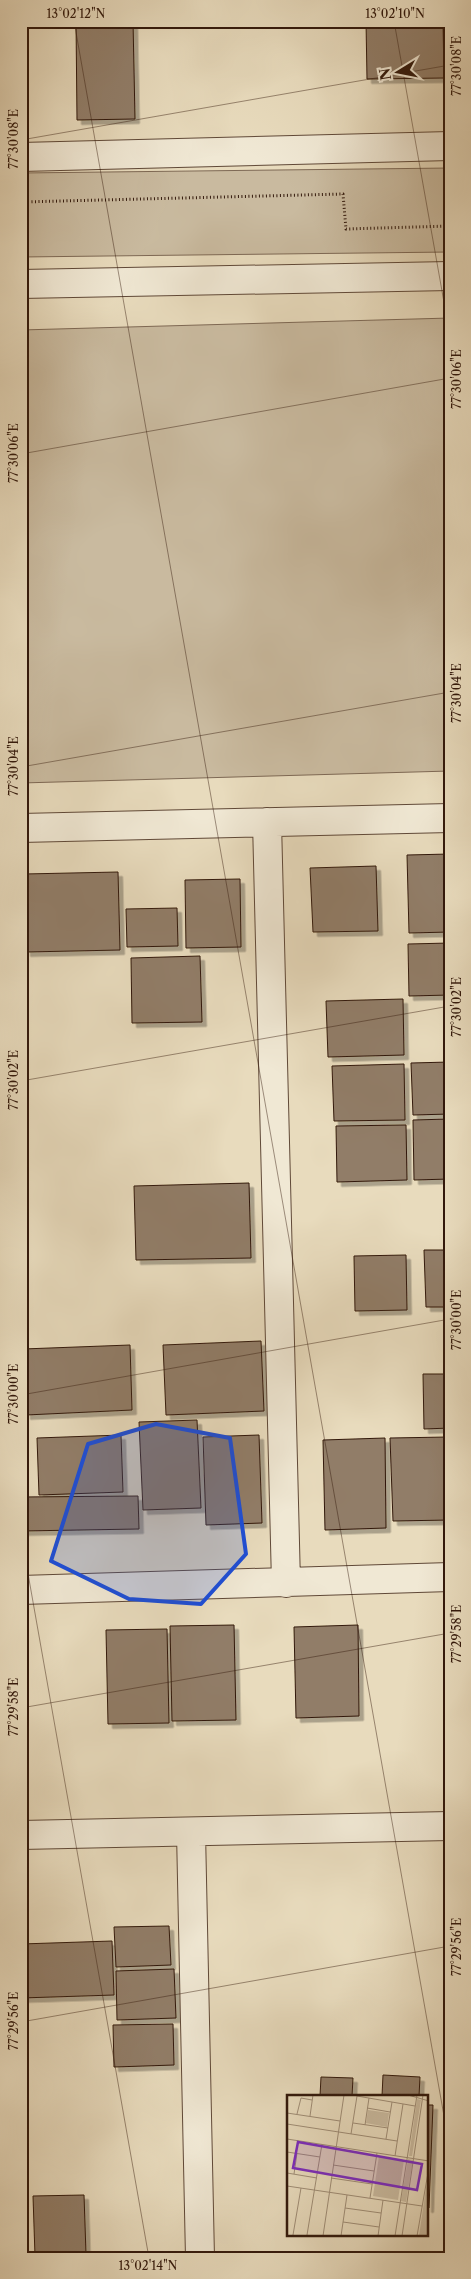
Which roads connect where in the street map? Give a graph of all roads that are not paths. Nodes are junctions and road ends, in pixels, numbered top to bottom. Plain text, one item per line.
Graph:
1 (450, 146) edge
2 (21, 157) edge
3 (450, 276) edge
4 (21, 284) edge
5 (450, 818) edge
6 (267, 822) junction
7 (21, 828) edge
8 (450, 1577) edge
9 (286, 1583) junction
10 (21, 1590) edge
11 (450, 1826) edge
12 (191, 1832) junction
13 (21, 1835) edge
14 (200, 2258) edge

1 - 2 street
3 - 4 street
5 - 6 street
6 - 7 street
6 - 9 street
8 - 9 street
9 - 10 street
11 - 12 street
12 - 13 street
12 - 14 street

